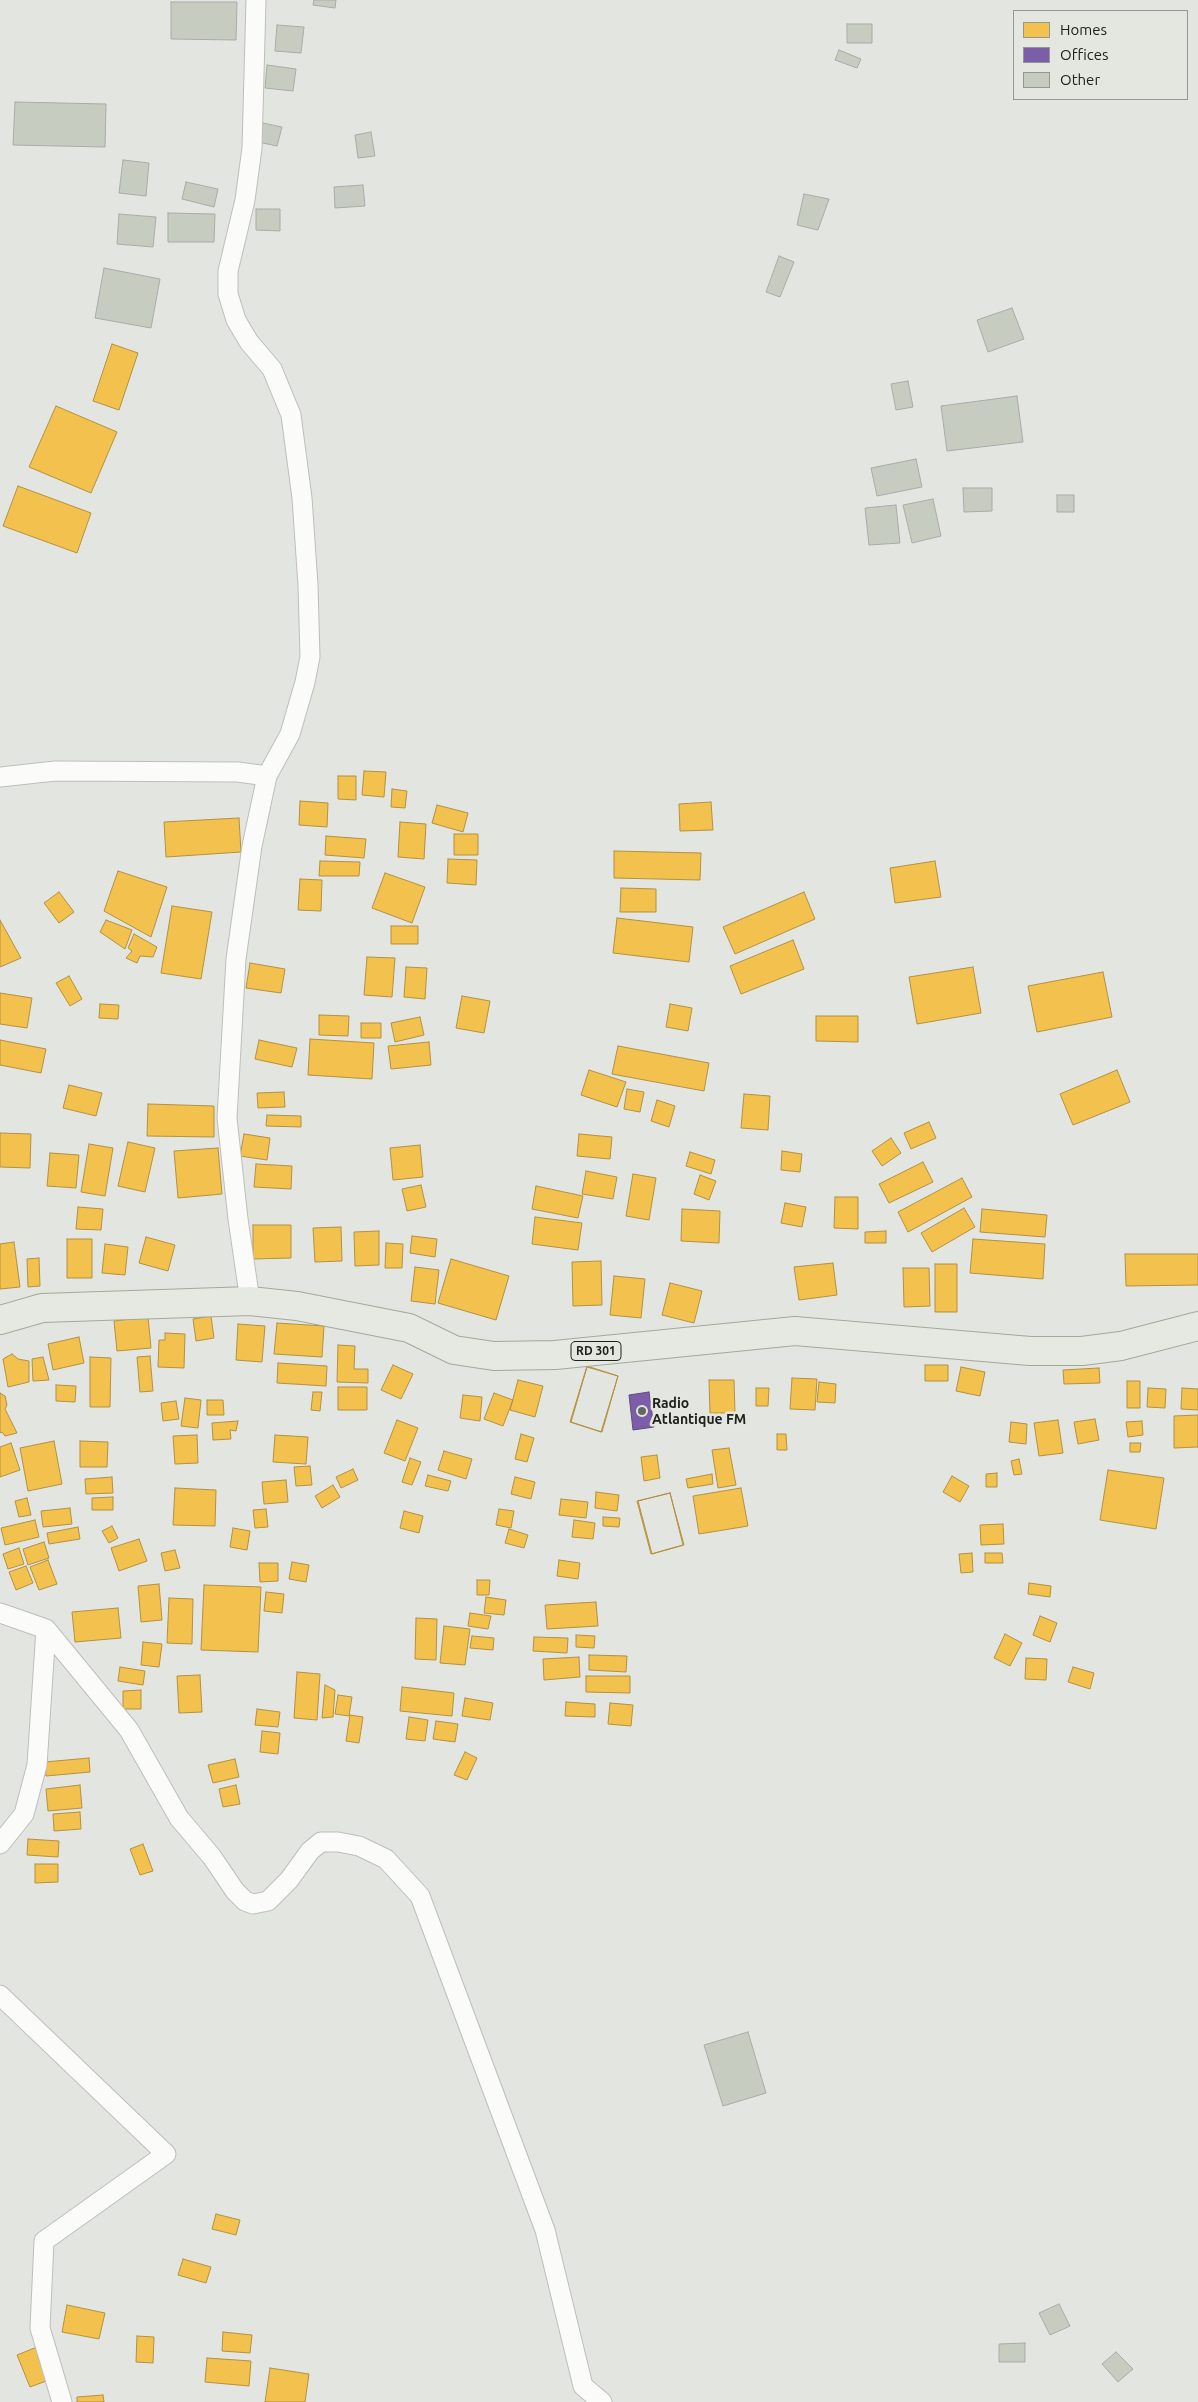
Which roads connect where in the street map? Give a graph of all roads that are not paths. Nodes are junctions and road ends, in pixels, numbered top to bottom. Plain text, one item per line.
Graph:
1 (256, 0) edge
2 (267, 776) junction
3 (0, 777) edge
4 (250, 1301) junction
5 (0, 1320) edge
6 (1198, 1326) edge
7 (0, 1613) edge
8 (46, 1629) junction
9 (0, 1844) edge
10 (0, 1996) edge
11 (62, 2402) edge
12 (602, 2402) edge

1 - 2 street
2 - 3 street
2 - 4 street
4 - 5 main road, RD 301
4 - 6 main road, RD 301
7 - 8 street
8 - 9 street
8 - 12 street
10 - 11 street

